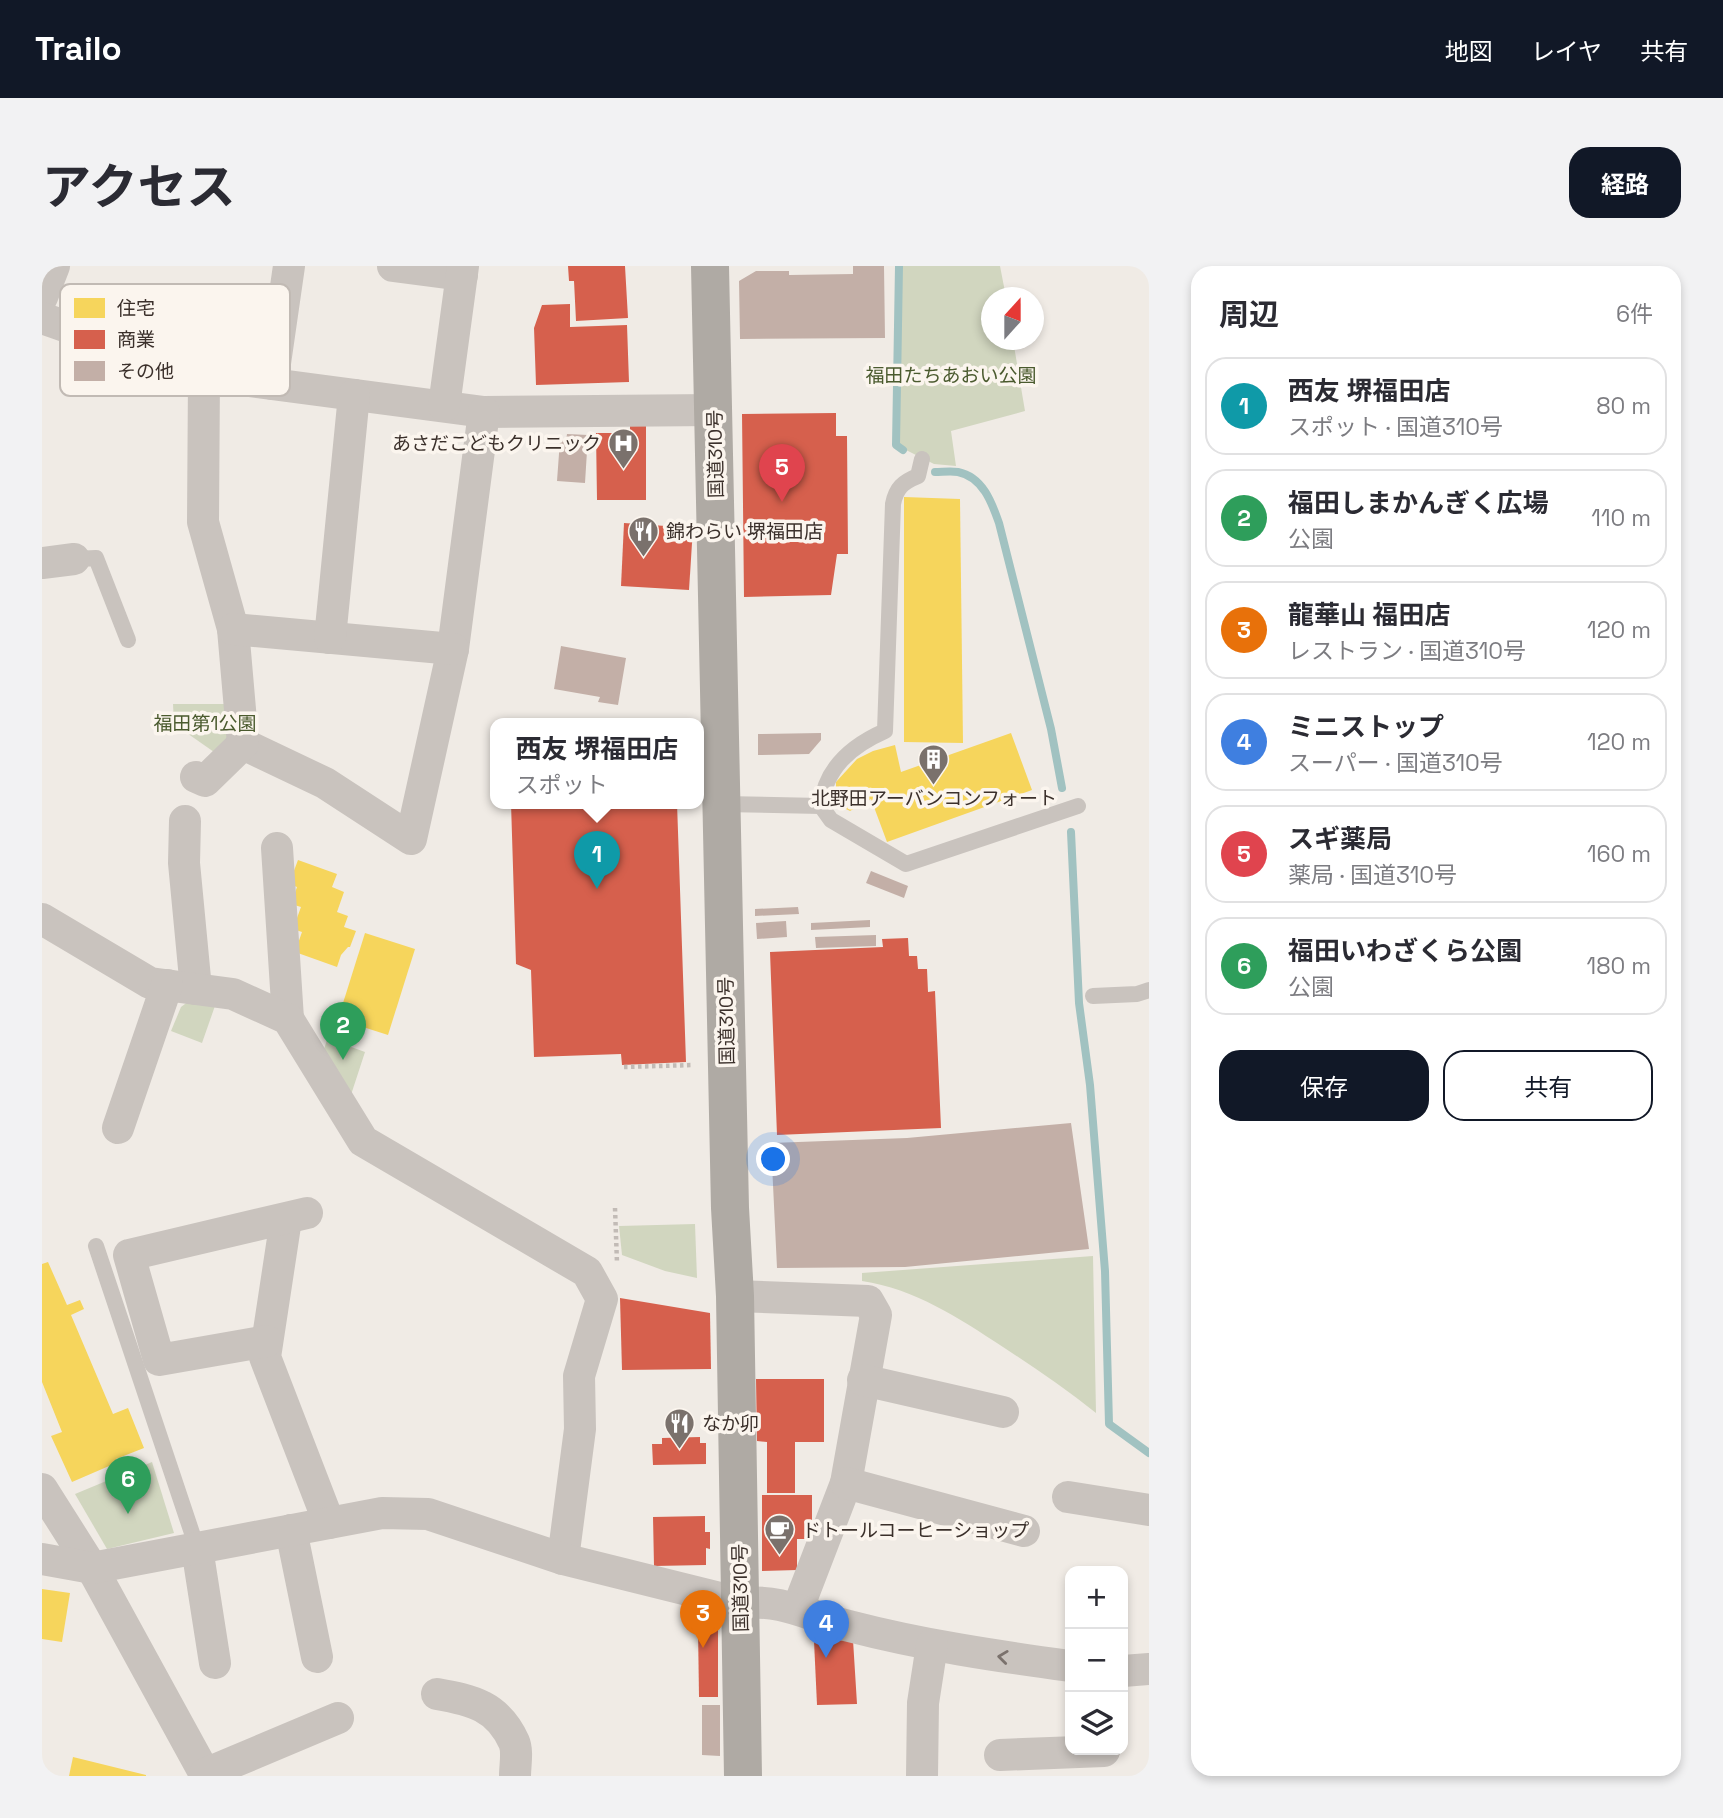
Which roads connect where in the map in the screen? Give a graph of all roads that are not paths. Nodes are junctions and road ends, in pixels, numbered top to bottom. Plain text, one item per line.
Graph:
1 (54, 266) edge
2 (289, 266) edge
3 (393, 266) edge
4 (710, 266) edge
5 (463, 271) edge
6 (286, 284) edge
7 (42, 297) edge
8 (42, 318) edge
9 (60, 324) edge
10 (290, 386) edge
11 (354, 395) junction
12 (204, 396) edge
13 (444, 406) junction
14 (714, 410) junction
15 (484, 412) junction
16 (922, 459) dead end
17 (74, 559) joint
18 (42, 563) edge
19 (233, 629) junction
20 (330, 638) junction
21 (128, 640) dead end
22 (453, 649) junction
23 (243, 744) junction
24 (196, 777) dead end
25 (722, 804) junction
26 (821, 806) junction
27 (1078, 806) dead end
28 (185, 821) dead end
29 (277, 848) dead end
30 (42, 919) edge
31 (182, 987) junction
32 (1149, 990) edge
33 (1093, 996) dead end
34 (288, 1019) junction
35 (118, 1128) dead end
36 (96, 1246) dead end
37 (735, 1296) junction
38 (267, 1341) junction
39 (863, 1380) junction
40 (1003, 1412) dead end
41 (846, 1483) junction
42 (42, 1489) edge
43 (1068, 1497) dead end
44 (1149, 1510) edge
45 (329, 1523) junction
46 (291, 1530) junction
47 (1024, 1531) dead end
48 (197, 1548) junction
49 (42, 1559) edge
50 (564, 1559) junction
51 (92, 1568) junction
52 (740, 1603) junction
53 (798, 1608) junction
54 (932, 1645) junction
55 (317, 1657) dead end
56 (215, 1663) dead end
57 (1065, 1665) edge
58 (1149, 1669) edge
59 (1128, 1671) edge
60 (437, 1694) dead end
61 (338, 1718) dead end
62 (1000, 1755) dead end
63 (1105, 1759) edge
64 (205, 1775) edge
65 (515, 1776) edge
66 (743, 1776) edge
67 (922, 1776) edge

1 - 7 street
2 - 6 street
3 - 5 street
4 - 14 highway, 国道310号
5 - 13 street
8 - 9 street
10 - 11 street
11 - 13 street
11 - 20 street
12 - 19 street
13 - 15 street
14 - 15 street
14 - 25 highway, 国道310号
15 - 22 street
16 - 26 lane
17 - 18 street
17 - 21 lane
19 - 20 street
19 - 23 street
20 - 22 street
22 - 23 street
23 - 24 street
25 - 26 lane
25 - 37 highway, 国道310号
26 - 27 lane
28 - 31 street
29 - 34 street
30 - 31 street
31 - 34 street
31 - 35 street
32 - 33 lane
34 - 50 street
36 - 48 lane
37 - 39 street
37 - 52 highway, 国道310号
38 - 38 street
38 - 45 street
39 - 40 street
39 - 41 street
41 - 47 street
41 - 53 street
42 - 51 street
43 - 44 street
45 - 46 street
45 - 50 street
46 - 48 street
46 - 55 street
48 - 51 street
48 - 56 street
49 - 51 street
50 - 52 street
51 - 64 street
52 - 53 street
52 - 66 highway, 国道310号
53 - 54 street
57 -> 54 street
54 - 67 street
58 - 59 street
60 - 65 street
61 - 64 street
62 - 63 street

